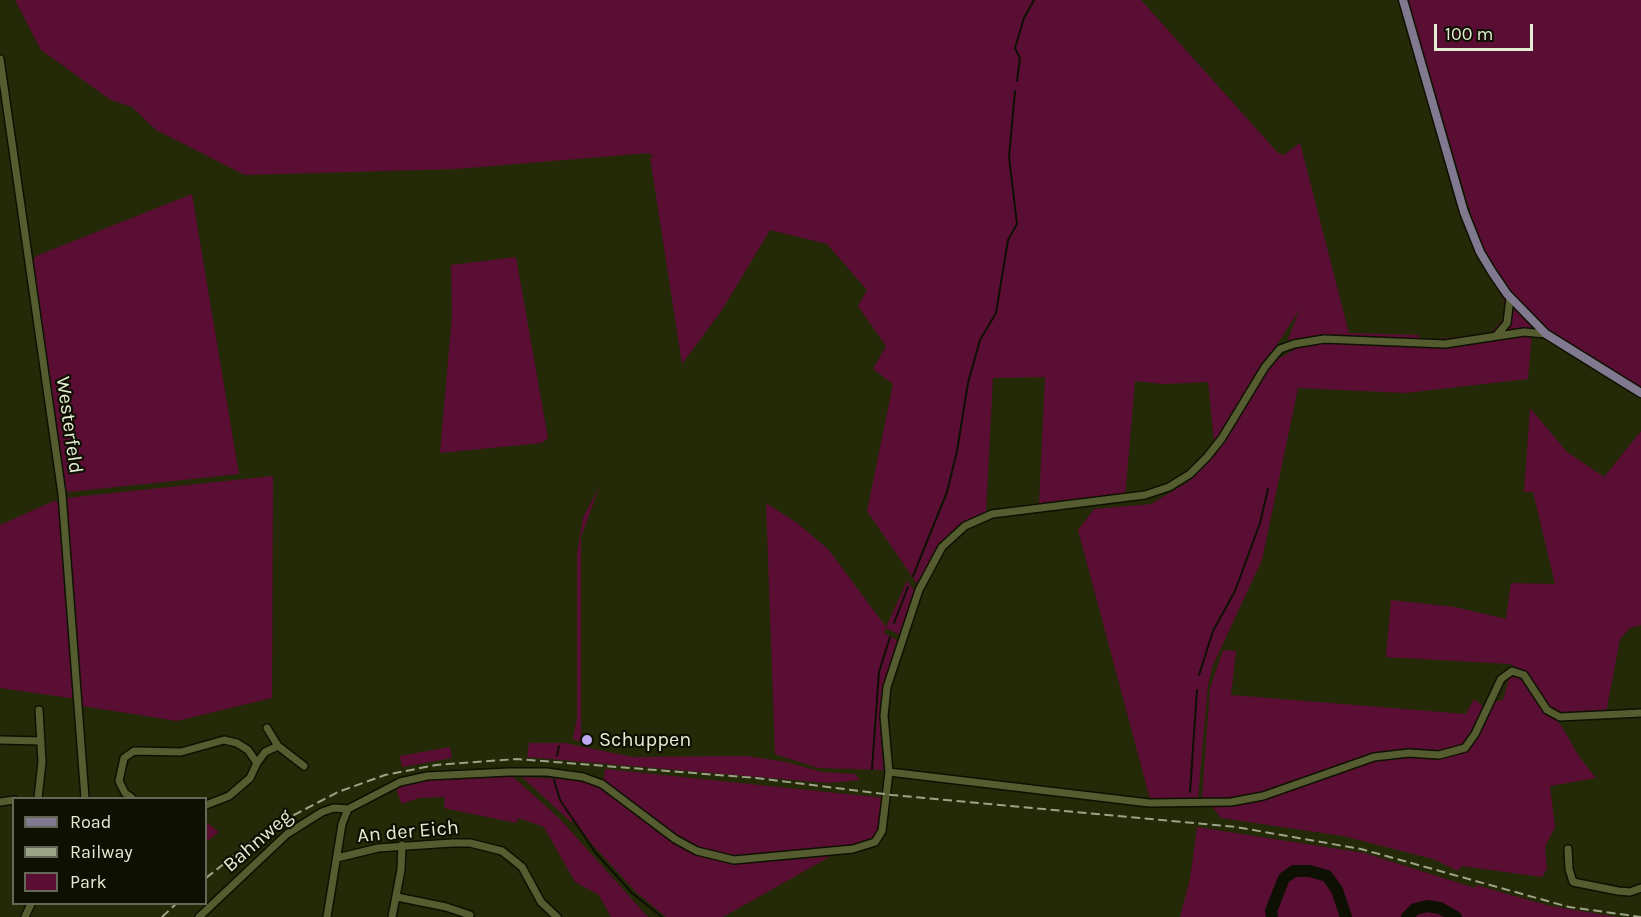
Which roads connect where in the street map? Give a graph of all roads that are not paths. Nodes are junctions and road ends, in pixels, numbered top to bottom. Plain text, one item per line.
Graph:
1 (1403, 0) edge
2 (0, 59) edge
3 (1510, 298) junction
4 (1546, 334) junction
5 (1496, 336) junction
6 (1641, 393) edge
7 (39, 710) dead end
8 (1641, 713) edge
9 (267, 728) dead end
10 (0, 740) edge
11 (41, 741) junction
12 (278, 746) junction
13 (257, 763) junction
14 (304, 766) dead end
15 (889, 772) junction
16 (38, 797) edge
17 (86, 797) edge
18 (131, 797) edge
19 (207, 805) edge
20 (348, 809) junction
21 (402, 845) junction
22 (1568, 849) dead end
23 (337, 858) junction
24 (1641, 888) edge
25 (397, 897) junction
26 (470, 915) dead end
27 (199, 917) edge
28 (327, 917) edge
29 (392, 917) edge
30 (557, 917) edge

1 - 3 main road
2 - 17 street, Westerfeld
3 - 4 main road
3 - 5 street
4 - 5 street
4 - 6 main road
5 - 15 street
7 - 11 street
8 - 15 street
9 - 12 street
10 - 11 street
11 - 16 street
12 - 13 street
12 - 14 street
13 - 18 street
13 - 19 street
15 - 20 street, Bahnweg
20 - 23 street
20 - 27 street, Bahnweg
21 - 23 street, An der Eich
21 - 25 street
21 - 30 street, An der Eich
22 - 24 street
23 - 28 street
25 - 26 street
25 - 29 street

